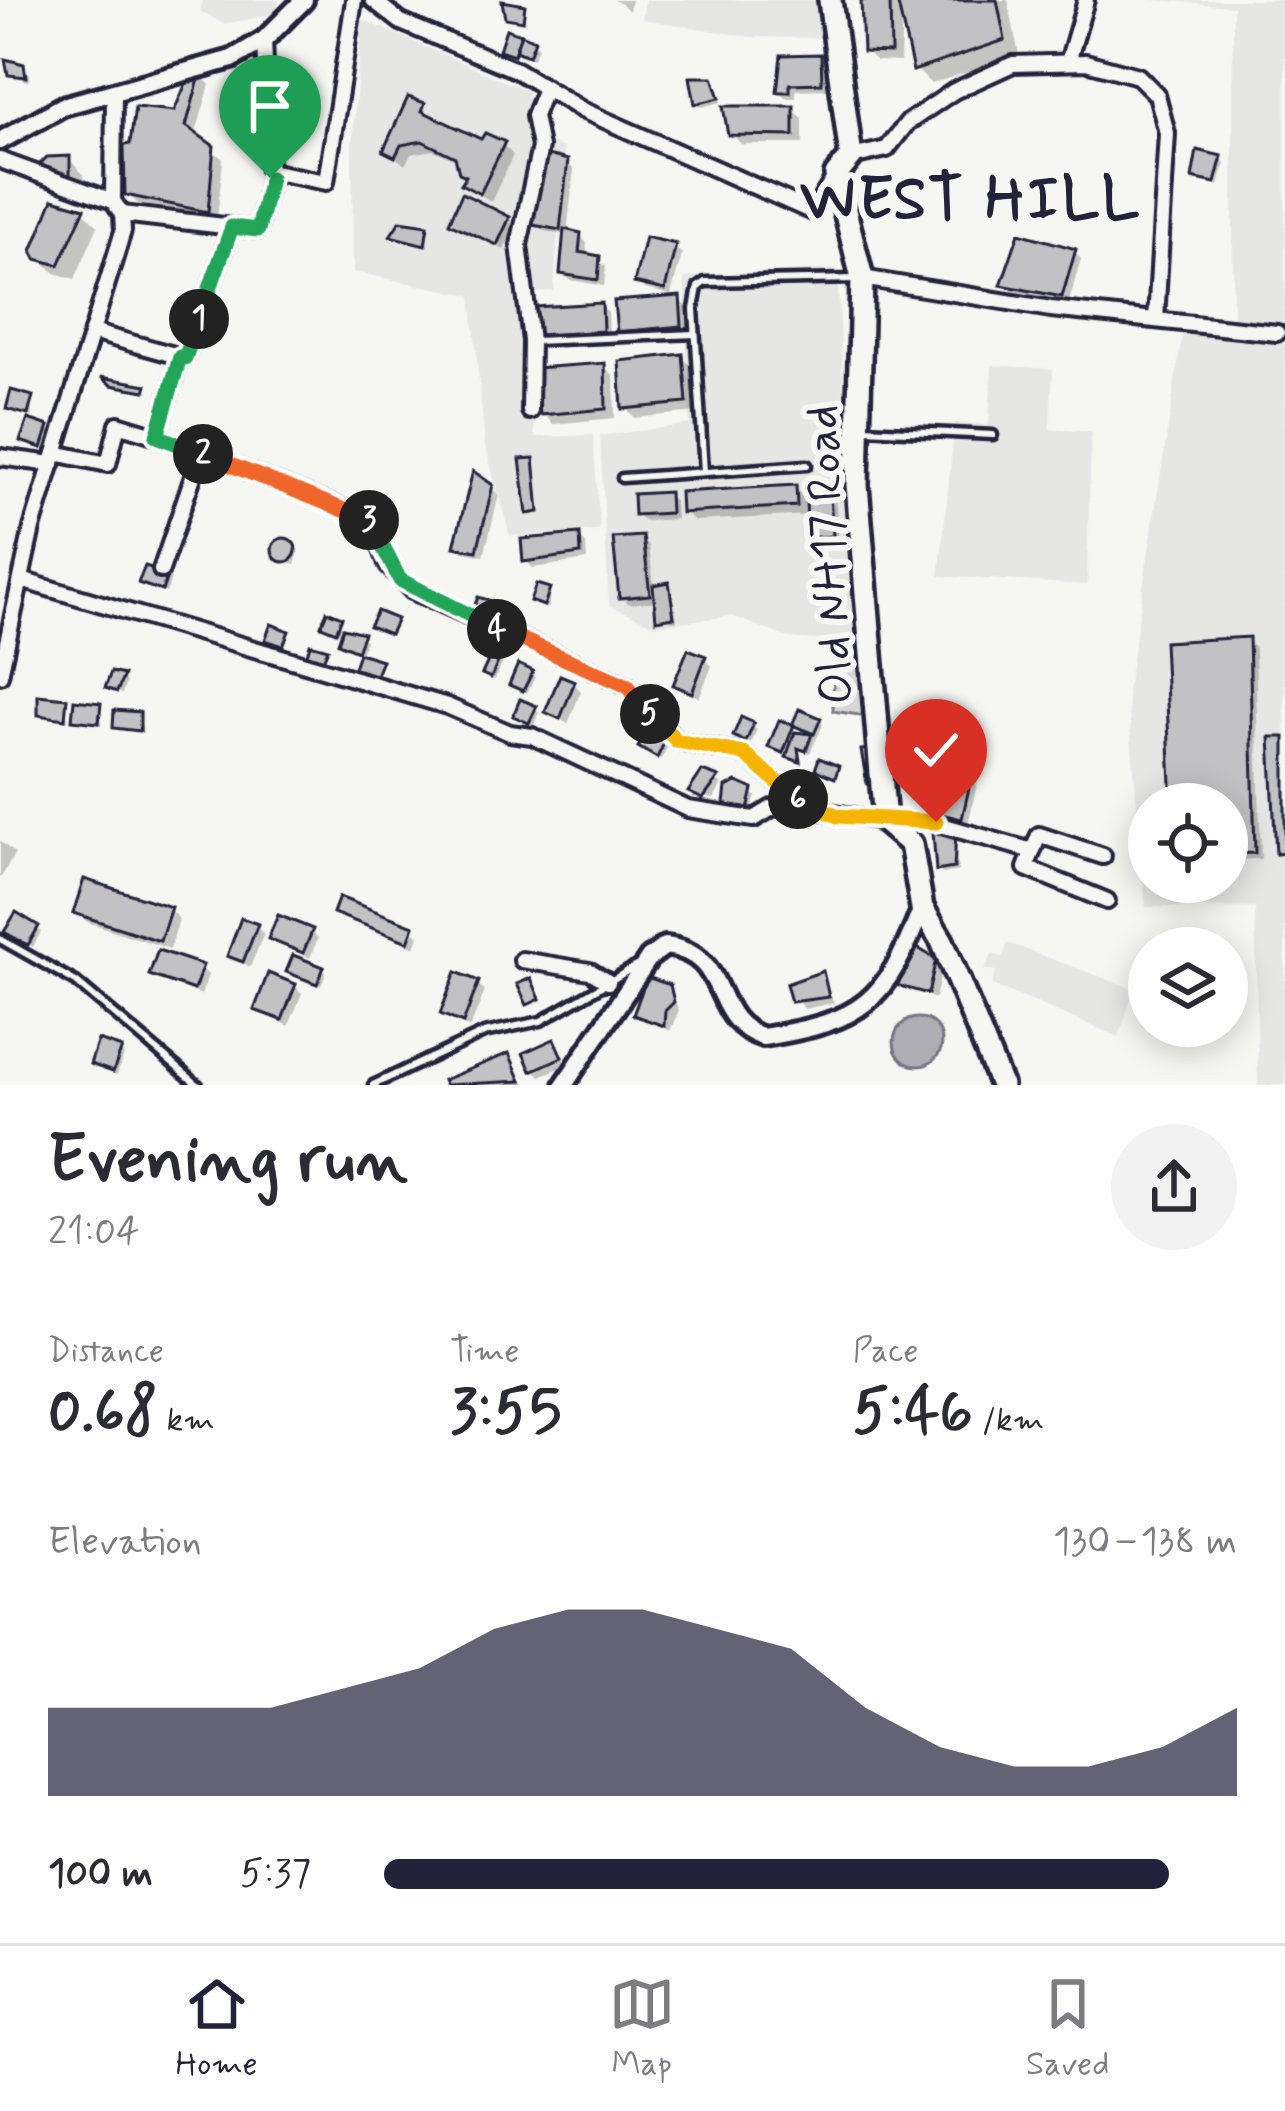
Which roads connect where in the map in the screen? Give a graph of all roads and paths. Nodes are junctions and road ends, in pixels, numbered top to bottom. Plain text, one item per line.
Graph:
1 (304, 0) edge
2 (354, 0) edge
3 (374, 0) edge
4 (830, 0) edge
5 (1086, 0) edge
6 (264, 40) junction
7 (1068, 62) junction
8 (545, 88) junction
9 (115, 91) junction
10 (0, 141) edge
11 (0, 160) edge
12 (844, 166) junction
13 (269, 171) junction
14 (118, 207) junction
15 (232, 227) junction
16 (862, 278) junction
17 (1156, 320) junction
18 (92, 332) junction
19 (1277, 333) dead end
20 (696, 334) junction
21 (531, 341) junction
22 (180, 357) junction
23 (530, 411) dead end
24 (859, 428) junction
25 (993, 435) dead end
26 (157, 436) junction
27 (201, 453) junction
28 (0, 457) edge
29 (53, 458) junction
30 (807, 465) dead end
31 (704, 472) junction
32 (622, 478) dead end
33 (161, 570) dead end
34 (21, 580) junction
35 (0, 675) edge
36 (808, 808) junction
37 (885, 822) junction
38 (1029, 850) junction
39 (1103, 856) dead end
40 (1107, 901) dead end
41 (922, 908) junction
42 (0, 939) edge
43 (649, 958) junction
44 (522, 960) dead end
45 (608, 982) junction
46 (198, 1085) edge
47 (373, 1085) edge
48 (564, 1085) edge
49 (1001, 1085) edge

1 - 6 street
2 - 13 street
3 - 8 street
4 - 12 main road, Old NH17 Road
5 - 7 street
6 - 9 street
6 - 13 street
7 - 12 street
7 - 17 street
8 - 12 street
8 - 21 street
9 - 10 street
9 - 14 street
11 - 14 street
12 - 16 main road, Old NH17 Road
13 - 15 street
14 - 15 street
14 - 18 street
15 - 22 street
16 - 17 street
16 - 20 lane
16 - 24 main road, Old NH17 Road
17 - 19 street
18 - 22 street
18 - 29 street
20 - 21 lane
20 - 31 lane
21 - 23 street
22 - 26 street
24 - 25 lane
24 - 37 main road, Old NH17 Road
26 - 27 street
26 - 29 street
27 - 33 street
27 - 36 street
28 - 29 street
29 - 34 street
30 - 31 lane
31 - 32 lane
34 - 35 street
34 - 36 street
36 - 37 street
37 - 38 street
37 - 41 main road, Old NH17 Road
38 - 39 street
38 - 40 street
41 - 43 street
41 - 49 main road, Old NH17 Road
42 - 46 lane
43 - 45 lane
43 - 48 street
44 - 45 street
45 - 47 lane

